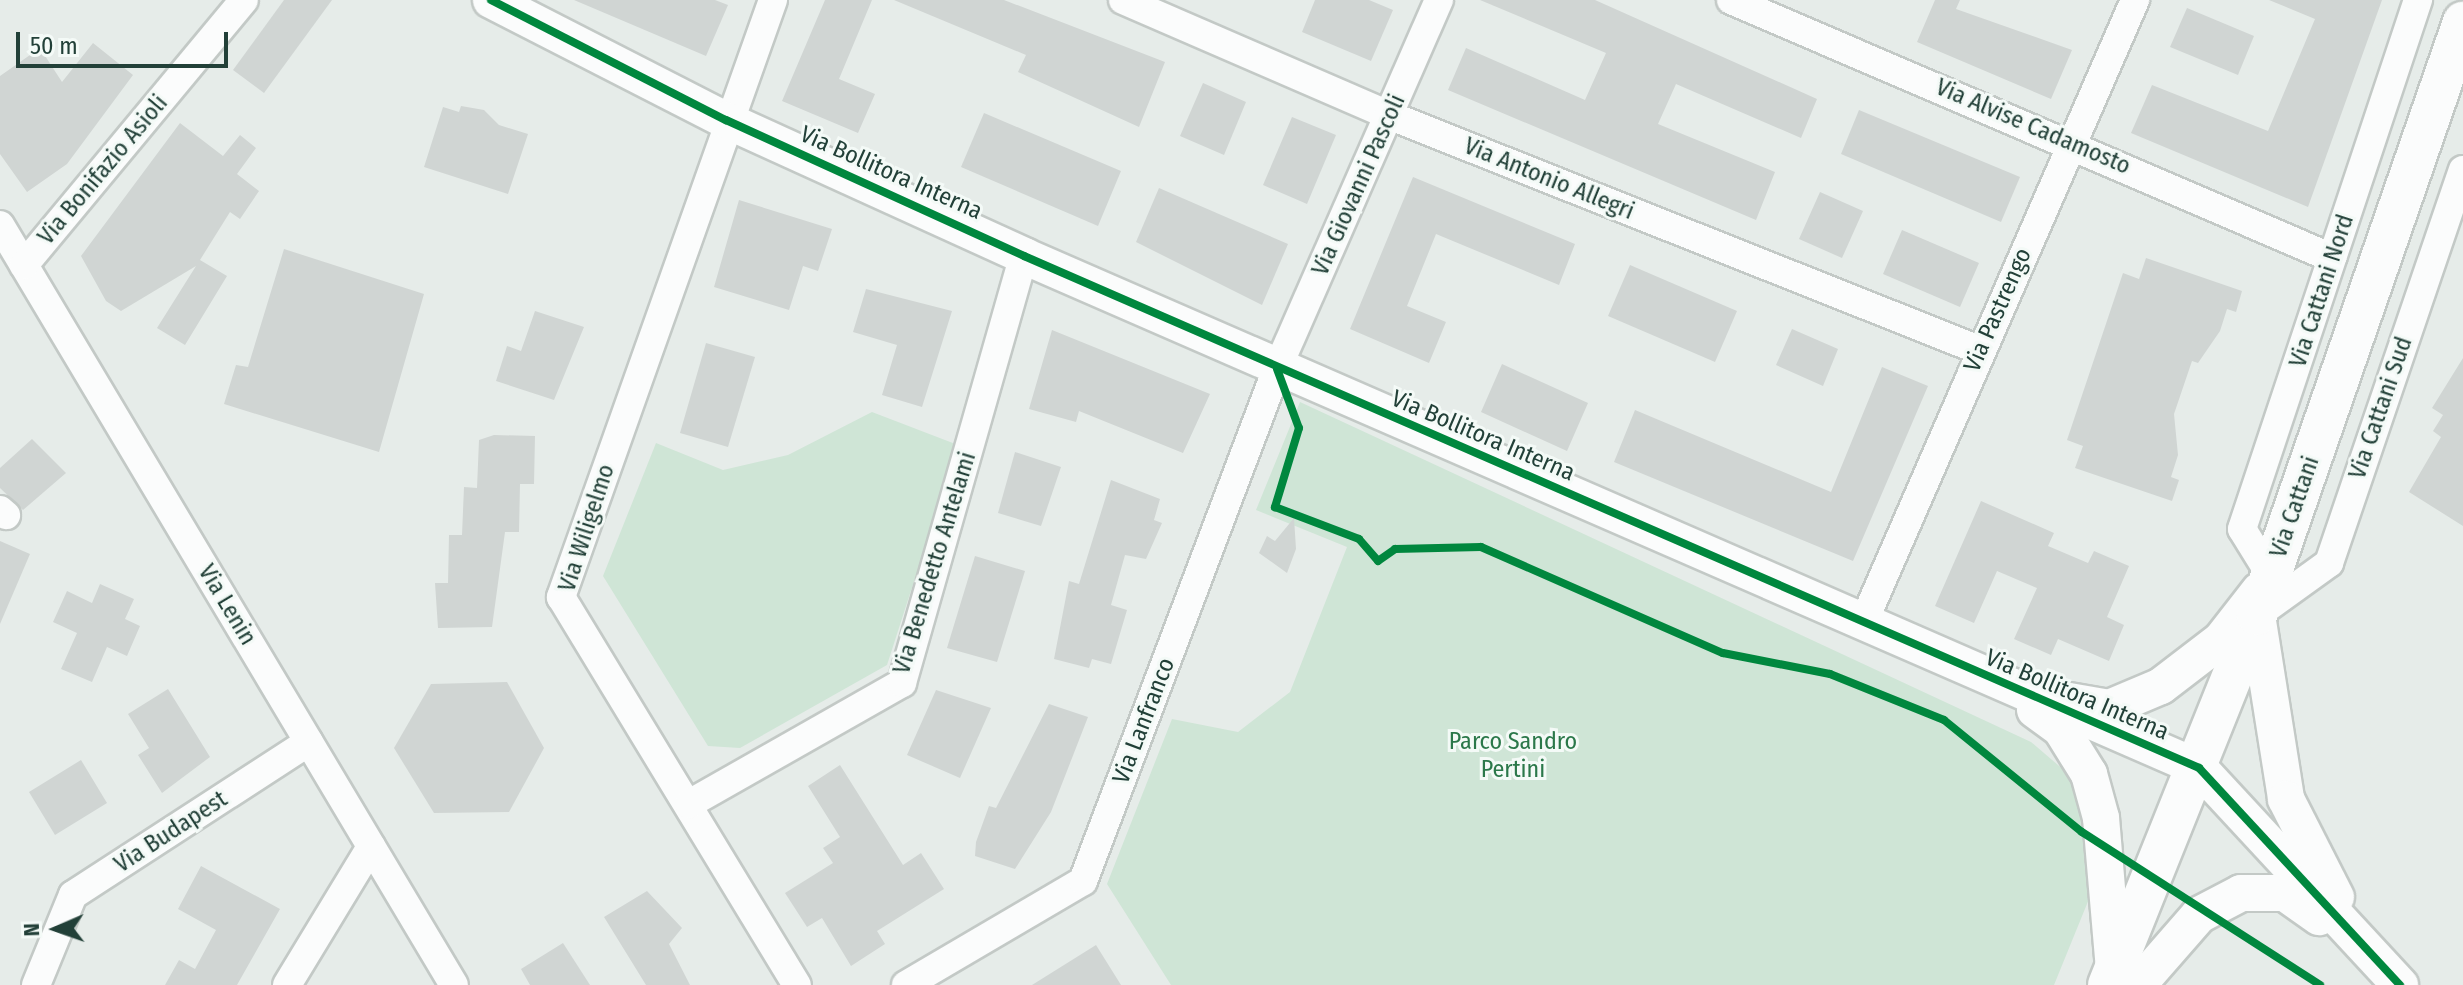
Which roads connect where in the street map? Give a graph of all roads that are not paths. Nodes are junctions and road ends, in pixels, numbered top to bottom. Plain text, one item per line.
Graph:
1 (244, 0) edge
2 (491, 0) edge
3 (773, 0) edge
4 (1123, 0) edge
5 (1439, 0) edge
6 (1731, 0) edge
7 (2135, 0) edge
8 (2418, 0) edge
9 (2463, 22) edge
10 (1391, 116) junction
11 (726, 120) junction
12 (2073, 143) junction
13 (2463, 170) edge
14 (0, 225) edge
15 (1024, 256) junction
16 (2332, 258) junction
17 (24, 265) junction
18 (1979, 350) junction
19 (1277, 369) junction
20 (2271, 576) junction
21 (2257, 615) junction
22 (1864, 621) junction
23 (2005, 687) junction
24 (309, 742) junction
25 (2199, 768) junction
26 (689, 804) junction
27 (371, 847) junction
28 (2364, 948) junction
29 (2112, 981) edge
30 (36, 985) edge
31 (287, 985) edge
32 (454, 985) edge
33 (797, 985) edge
34 (906, 985) edge
35 (2400, 985) edge

1 - 17 street, Via Bonifazio Asioli
2 - 11 street, Via Bollitora Interna
3 - 11 street
4 - 10 street, Via Antonio Allegri
5 - 10 street, Via Giovanni Pascoli
6 - 12 street, Via Alvise Cadamosto
7 - 12 street, Via Pastrengo
8 - 16 street, Via Cattani Nord
9 - 20 main road, Via Cattani
10 - 18 street, Via Antonio Allegri
10 - 19 street, Via Giovanni Pascoli
11 - 15 street, Via Bollitora Interna
11 - 26 street, Via Wiligelmo
12 - 16 street, Via Alvise Cadamosto
12 - 18 street, Via Pastrengo
13 - 21 street, Via Cattani Sud
14 - 17 street, Via Lenin
15 - 19 street, Via Bollitora Interna
15 - 26 street, Via Benedetto Antelami
16 - 20 street, Via Cattani Nord
17 - 24 street, Via Lenin
18 - 22 street, Via Pastrengo
19 - 22 street, Via Bollitora Interna
19 - 34 street, Via Lanfranco
20 - 21 main road, Via Cattani
20 - 23 street
21 - 25 main road, Via Cattani
21 - 28 street
22 - 23 street, Via Bollitora Interna
23 - 25 street, Via Bollitora Interna
23 - 29 street
24 - 27 street, Via Lenin
24 - 30 street, Via Budapest
25 - 28 street, Via Bollitora Interna
25 - 29 main road, Via Cattani
26 - 33 street, Via Wiligelmo
27 - 31 street
27 - 32 street, Via Lenin
28 - 29 street
28 - 35 street, Via Bollitora Interna

